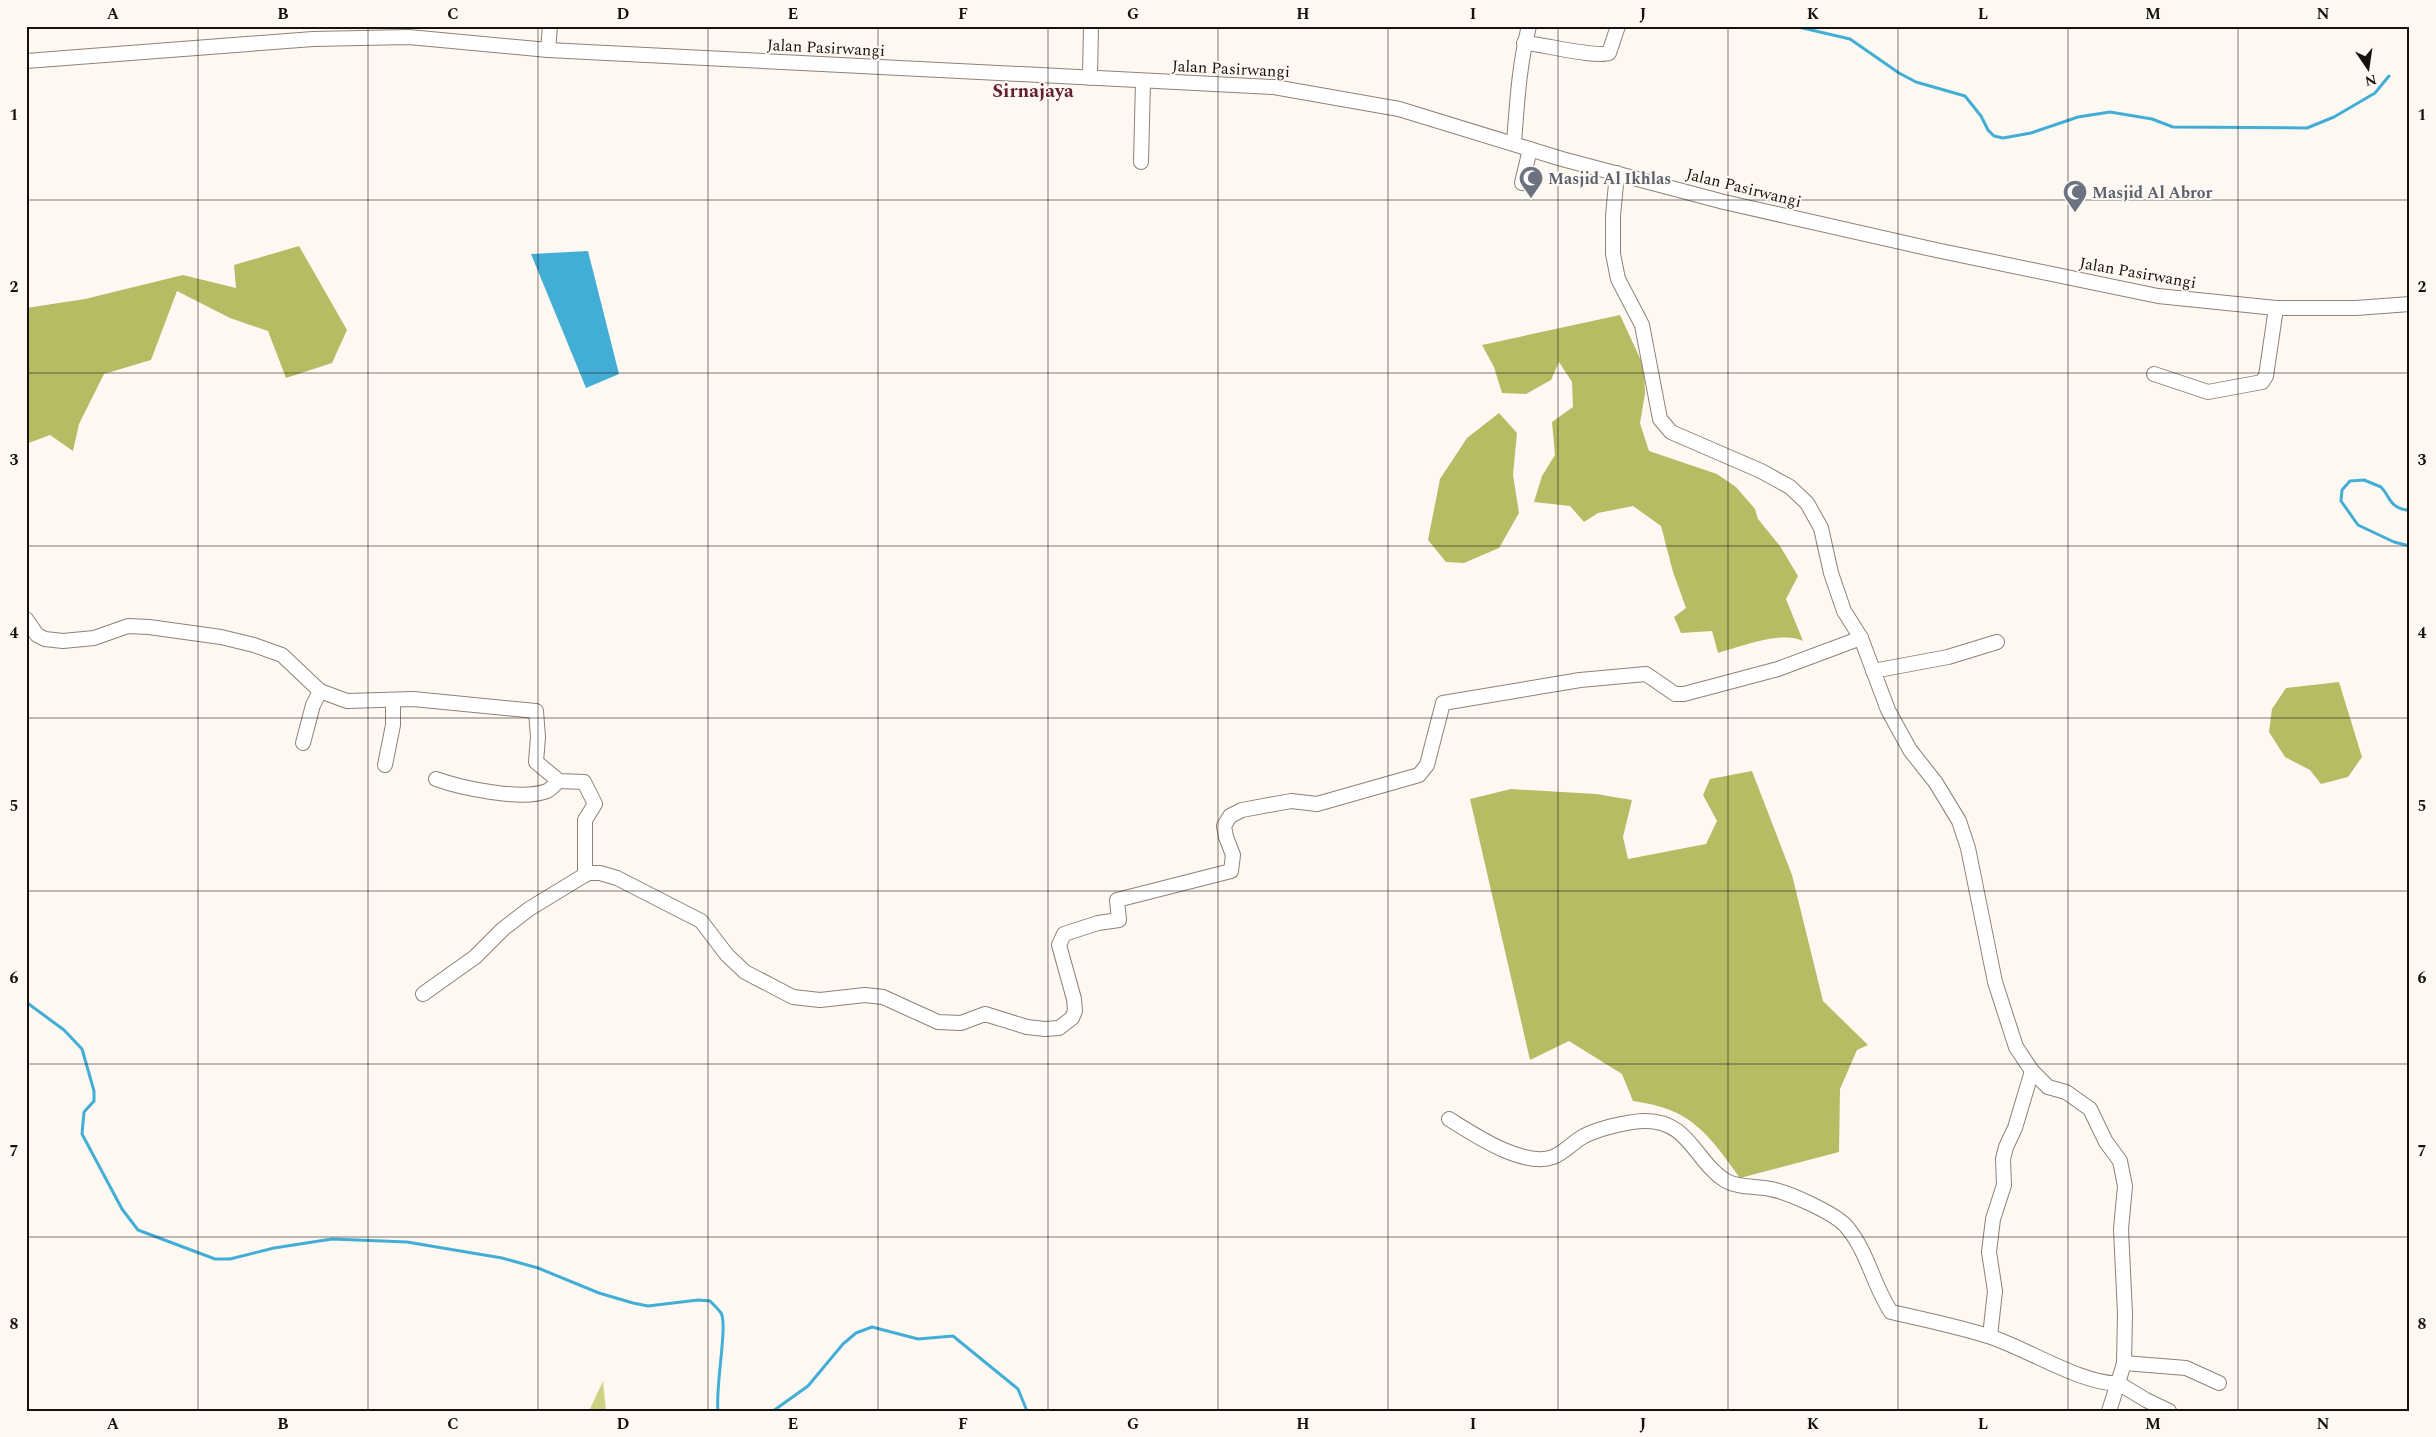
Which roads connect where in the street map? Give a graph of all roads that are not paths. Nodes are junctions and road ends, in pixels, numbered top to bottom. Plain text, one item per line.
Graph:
1 (550, 26) edge
2 (1091, 26) edge
3 (1529, 26) edge
4 (1618, 26) edge
5 (1524, 42) junction
6 (548, 50) junction
7 (26, 60) edge
8 (1090, 78) junction
9 (1143, 81) junction
10 (1514, 144) junction
11 (1530, 149) junction
12 (1141, 162) dead end
13 (1617, 173) junction
14 (1522, 183) dead end
15 (2410, 304) edge
16 (2276, 308) junction
17 (2154, 374) dead end
18 (26, 619) edge
19 (1860, 638) junction
20 (1997, 642) dead end
21 (1873, 671) junction
22 (320, 691) junction
23 (393, 700) junction
24 (303, 743) dead end
25 (385, 765) dead end
26 (436, 778) dead end
27 (558, 781) junction
28 (585, 875) junction
29 (423, 994) dead end
30 (2032, 1071) junction
31 (1449, 1119) dead end
32 (1990, 1336) junction
33 (2124, 1363) junction
34 (2118, 1383) junction
35 (2218, 1383) dead end
36 (2109, 1411) edge
37 (2169, 1411) edge

1 - 6 street
2 - 8 street
3 - 5 street
4 - 5 street
5 - 10 street
6 - 7 street, Jalan Pasirwangi
6 - 8 street, Jalan Pasirwangi
8 - 9 street, Jalan Pasirwangi
9 - 10 street, Jalan Pasirwangi
9 - 12 street
10 - 11 street, Jalan Pasirwangi
11 - 13 street, Jalan Pasirwangi
11 - 14 street
13 - 16 street, Jalan Pasirwangi
13 - 19 street
15 - 16 street, Jalan Pasirwangi
16 - 17 street
18 - 22 street
19 - 21 street
19 - 28 street
20 - 21 street
21 - 30 street
22 - 23 street
22 - 24 street
23 - 25 street
23 - 27 street
26 - 27 street
27 - 28 street
28 - 29 street
30 - 32 street
30 - 33 street
31 - 32 street
32 - 34 street
33 - 34 street
33 - 35 street
34 - 36 street
34 - 37 street

